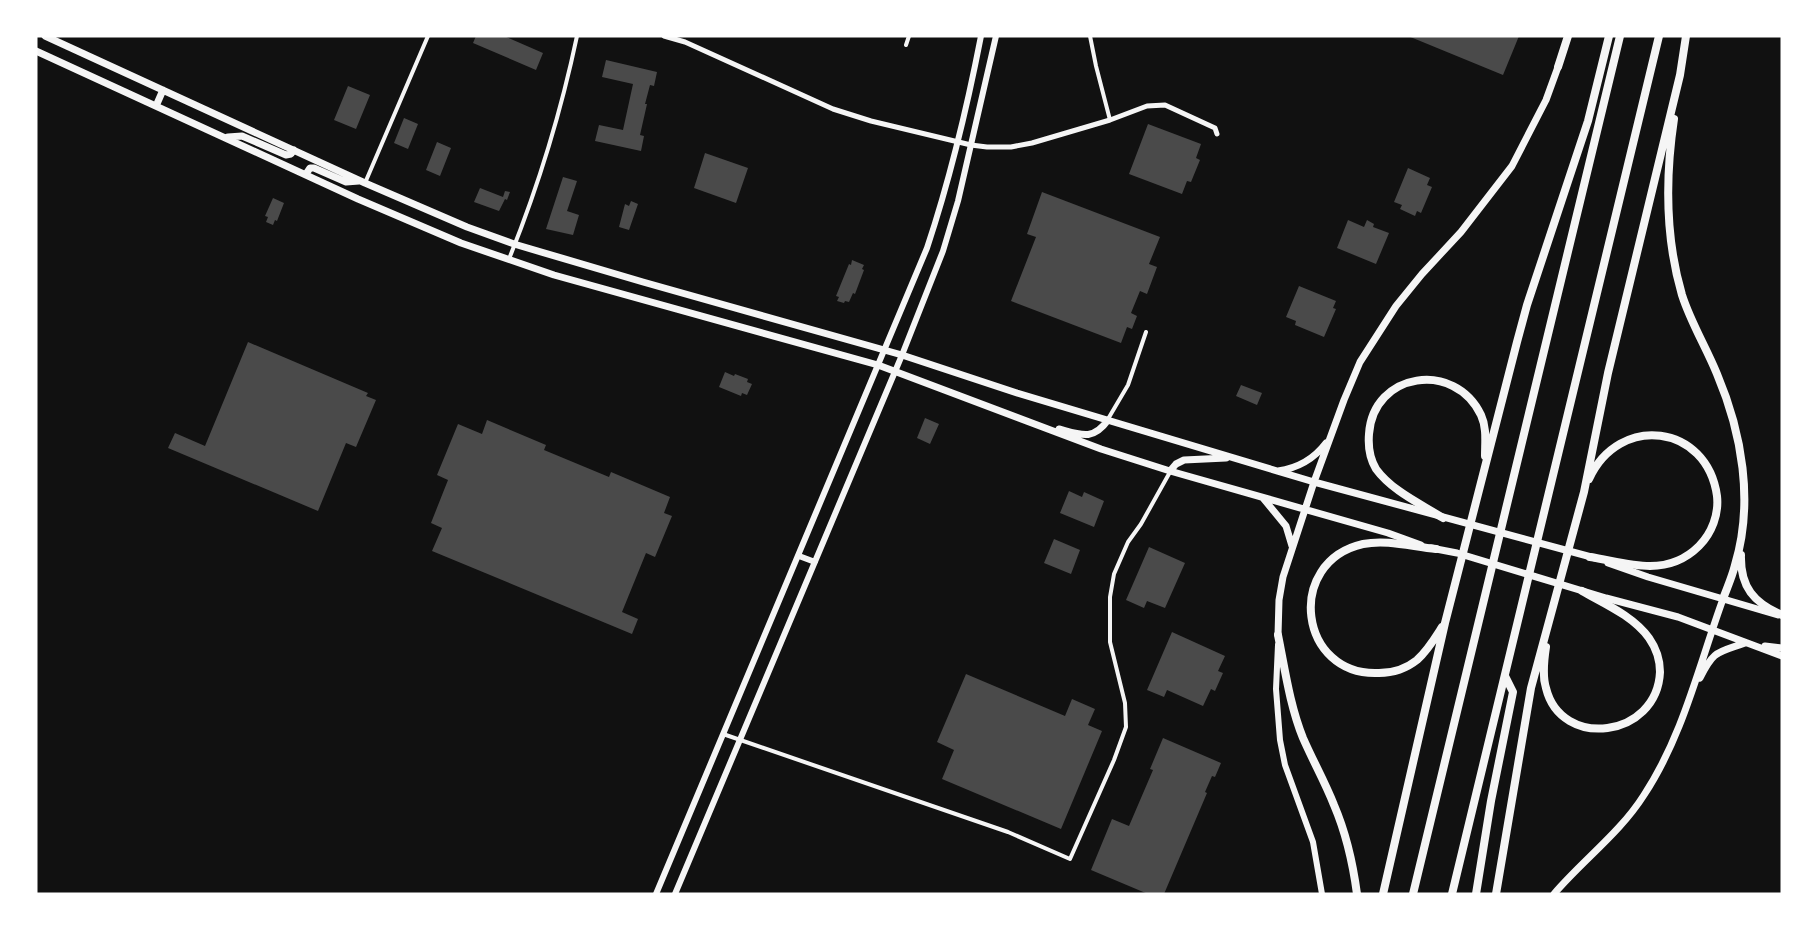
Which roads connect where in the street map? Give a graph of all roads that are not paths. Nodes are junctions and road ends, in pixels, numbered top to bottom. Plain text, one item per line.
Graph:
1 (45, 36) edge
2 (428, 36) edge
3 (577, 36) edge
4 (664, 36) edge
5 (909, 36) edge
6 (981, 36) edge
7 (996, 36) edge
8 (1090, 36) edge
9 (1567, 36) edge
10 (1609, 36) edge
11 (1620, 36) edge
12 (1659, 36) edge
13 (1686, 36) edge
14 (906, 45) dead end
15 (36, 51) edge
16 (1558, 67) joint
17 (1680, 75) junction
18 (163, 90) junction
19 (156, 106) junction
20 (1110, 120) junction
21 (1217, 134) dead end
22 (225, 138) junction
23 (958, 142) junction
24 (971, 145) junction
25 (294, 150) junction
26 (306, 174) junction
27 (363, 182) junction
28 (515, 244) junction
29 (509, 260) junction
30 (1146, 332) dead end
31 (884, 350) junction
32 (902, 355) junction
33 (878, 365) junction
34 (895, 371) junction
35 (1108, 420) junction
36 (1034, 424) junction
37 (1331, 436) junction
38 (1232, 458) junction
39 (1170, 471) junction
40 (1276, 471) junction
41 (1314, 482) junction
42 (1584, 492) junction
43 (1479, 493) junction
44 (1263, 498) junction
45 (1306, 510) junction
46 (1443, 518) junction
47 (1741, 534) junction
48 (1436, 549) junction
49 (1292, 551) junction
50 (799, 556) junction
51 (1590, 557) junction
52 (815, 562) junction
53 (1582, 591) junction
54 (1723, 599) junction
55 (1551, 613) junction
56 (1782, 616) edge
57 (1445, 623) junction
58 (1712, 629) junction
59 (1278, 635) junction
60 (1745, 642) junction
61 (1756, 645) junction
62 (1782, 648) edge
63 (1782, 656) edge
64 (1505, 676) junction
65 (1691, 694) junction
66 (723, 734) junction
67 (739, 740) junction
68 (656, 894) edge
69 (675, 894) edge
70 (1322, 894) edge
71 (1357, 894) edge
72 (1383, 894) edge
73 (1413, 894) edge
74 (1452, 894) edge
75 (1476, 894) edge
76 (1496, 894) edge
77 (1554, 894) edge

1 - 18 main road
2 - 27 street
3 - 28 street
4 - 23 street
5 - 14 street
6 - 23 main road
7 - 24 main road
8 - 20 street
9 - 16 highway
10 - 43 highway
11 - 73 highway
12 - 64 highway
13 - 17 highway
15 - 19 main road
16 - 37 main road
17 - 42 highway
17 - 47 highway
18 - 19 main road
18 - 25 main road
19 - 22 main road
20 - 21 street
20 - 24 street
22 - 25 main road
22 - 26 main road
23 - 24 street
23 - 31 main road
24 - 32 main road
25 - 27 main road
26 - 27 main road
26 - 29 main road
27 - 28 main road
28 - 29 street
28 - 31 main road
29 - 33 main road
30 - 35 street
31 - 32 main road
31 - 33 main road
32 - 34 main road
32 - 35 main road
33 - 34 main road
33 - 50 main road
34 - 36 main road
34 - 52 main road
35 - 36 main road
35 - 38 main road
36 - 39 main road
37 - 40 main road
37 - 41 main road
38 - 39 main road
38 - 40 main road
39 - 44 main road
39 - 67 street
40 - 41 main road
41 - 45 main road
41 - 46 main road
42 - 51 highway
42 - 55 highway
43 - 46 highway
43 - 57 highway
44 - 45 main road
44 - 49 main road
45 - 48 main road
45 - 49 main road
46 - 51 main road
47 - 54 highway
47 - 56 highway
48 - 53 main road
48 - 57 highway
49 - 59 main road
50 - 52 main road
50 - 66 main road
51 - 54 main road
52 - 67 main road
53 - 55 highway
53 - 58 main road
54 - 56 main road
54 - 58 main road
55 - 76 highway
57 - 72 highway
58 - 60 main road
58 - 65 main road
59 - 70 main road
59 - 71 highway
60 - 61 main road
60 - 65 main road
61 - 62 main road
61 - 63 main road
64 - 74 highway
64 - 75 highway
65 - 77 main road
66 - 67 street
66 - 68 main road
67 - 69 main road

